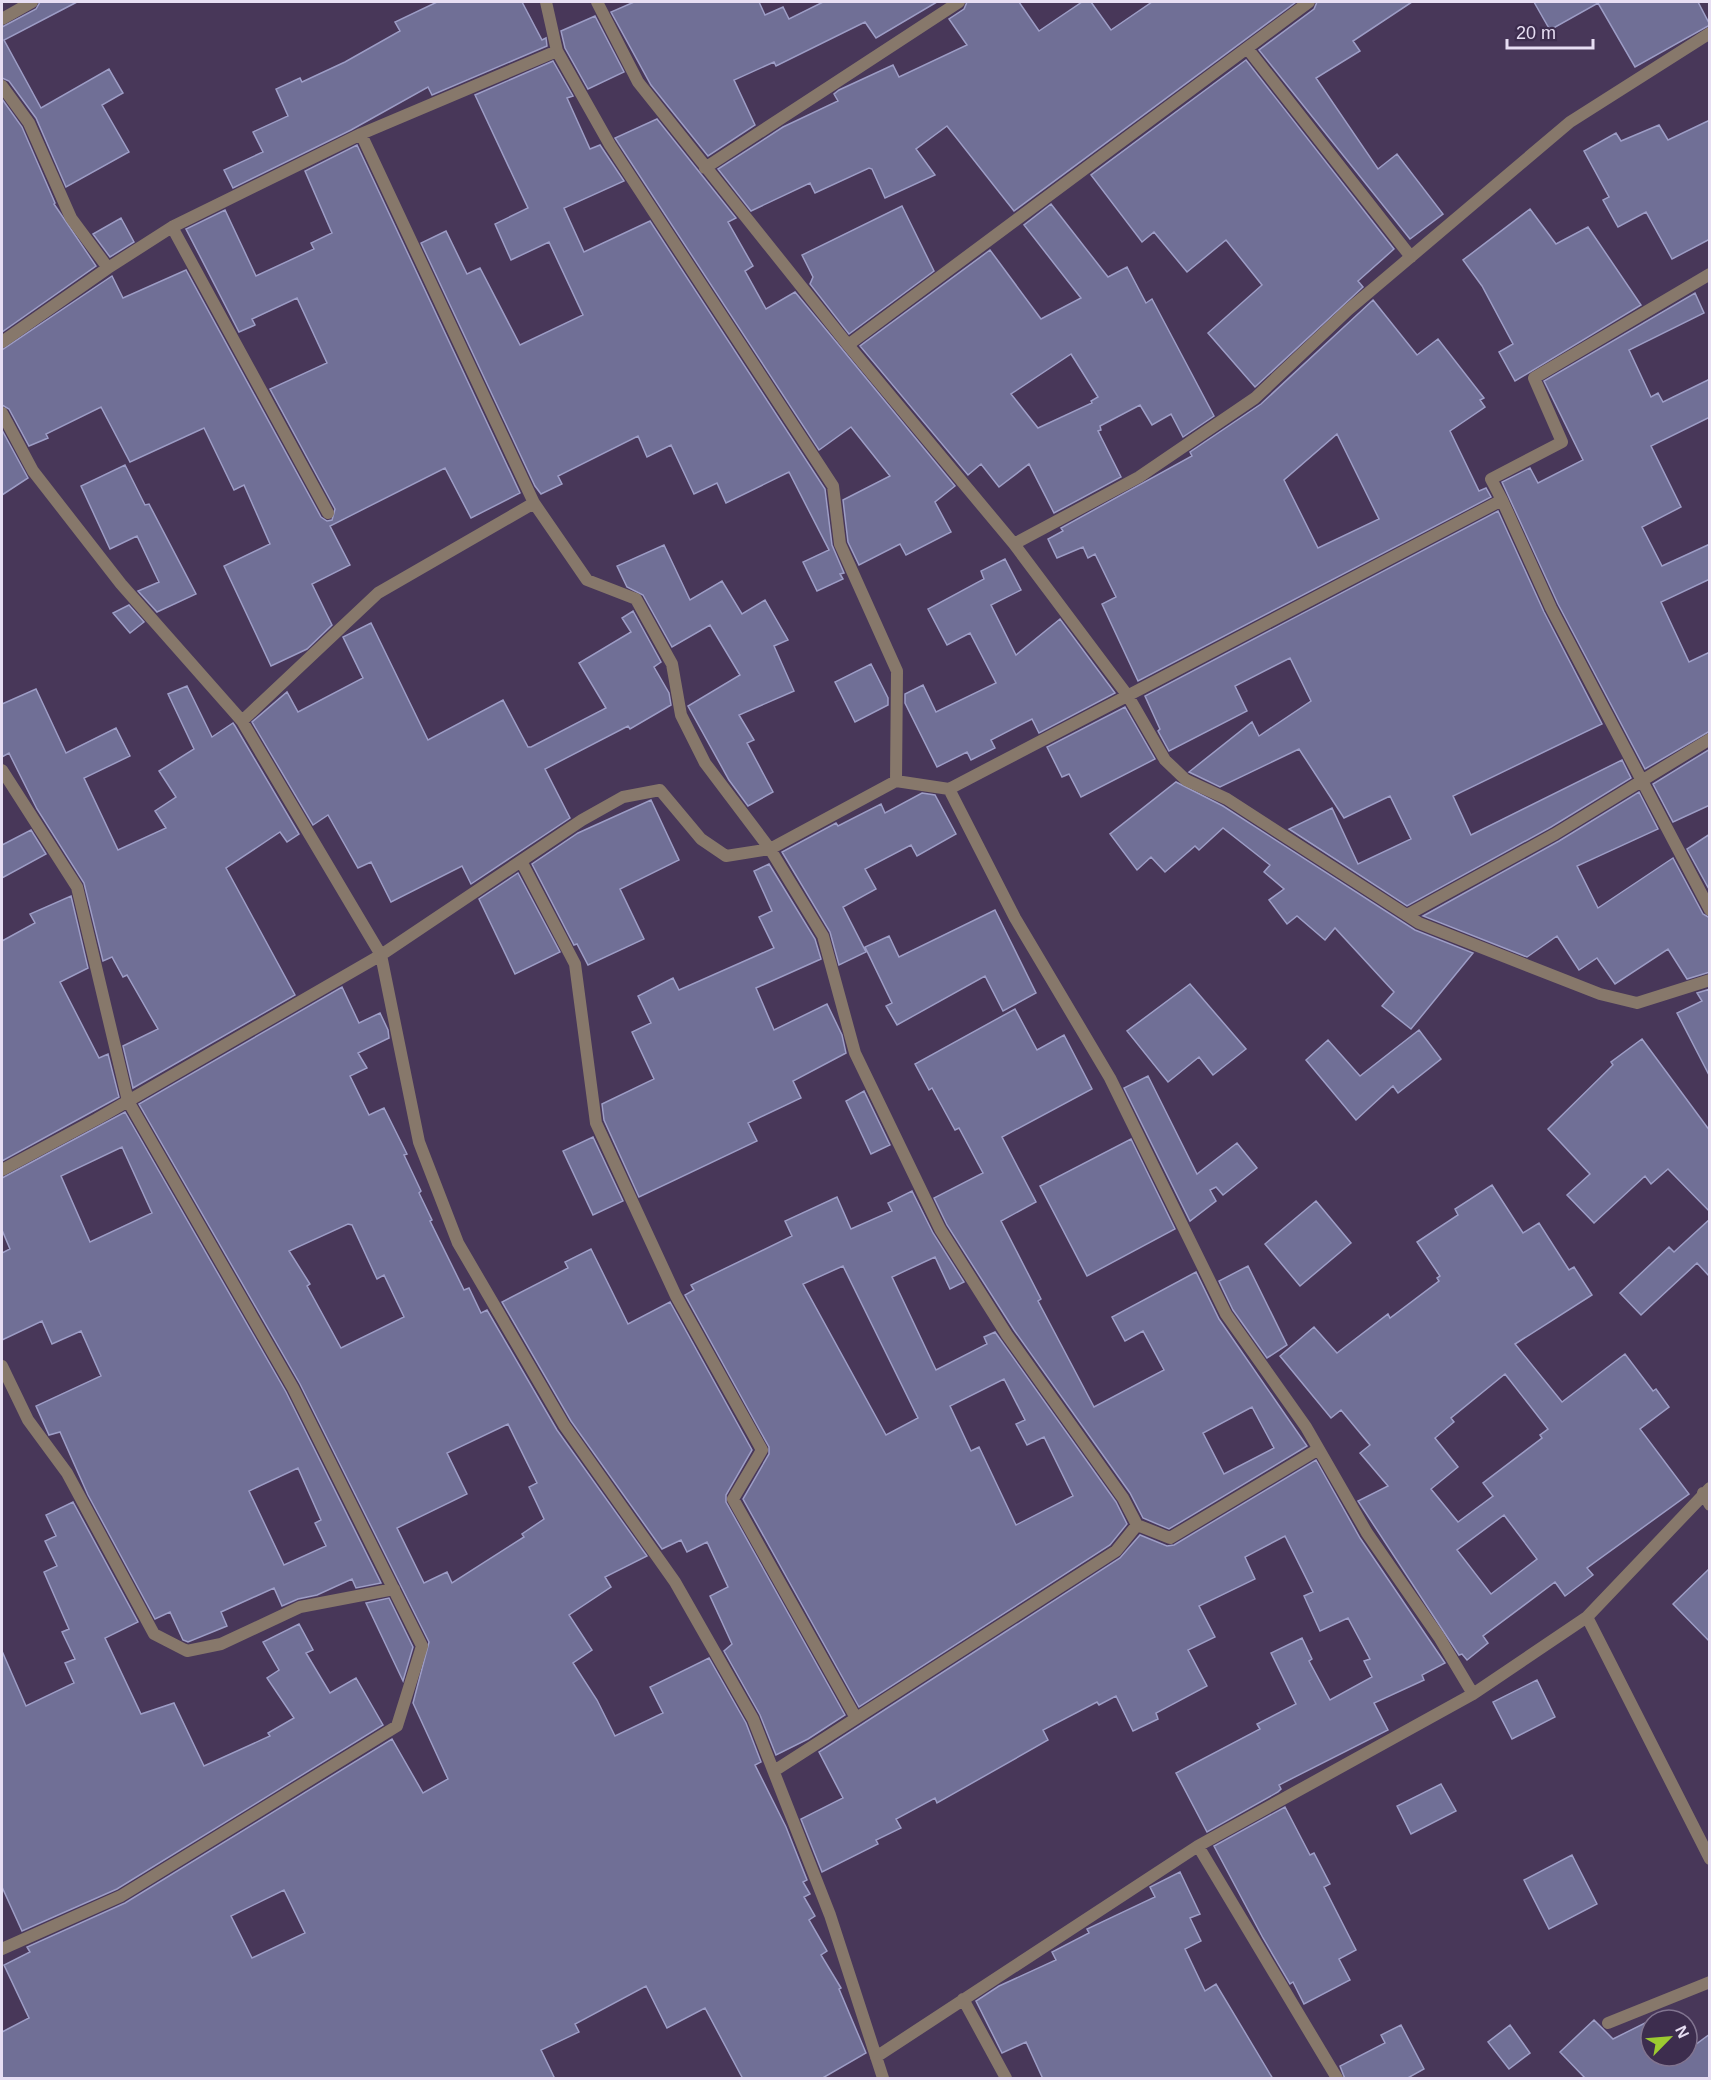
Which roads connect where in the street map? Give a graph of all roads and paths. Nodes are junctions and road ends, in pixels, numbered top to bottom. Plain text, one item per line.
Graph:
1 (32, 2) edge
2 (546, 2) edge
3 (597, 2) edge
4 (959, 2) edge
5 (1309, 2) edge
6 (2, 19) edge
7 (1710, 33) edge
8 (1247, 48) junction
9 (557, 51) junction
10 (2, 86) edge
11 (361, 134) junction
12 (705, 168) junction
13 (172, 227) junction
14 (1411, 257) junction
15 (108, 268) junction
16 (1710, 274) edge
17 (2, 342) edge
18 (848, 345) junction
19 (2, 413) edge
20 (1502, 500) junction
21 (534, 503) junction
22 (328, 513) dead end
23 (1014, 544) junction
24 (1128, 696) junction
25 (242, 721) junction
26 (1710, 739) edge
27 (2, 770) edge
28 (896, 781) junction
29 (1642, 781) junction
30 (949, 789) junction
31 (770, 849) junction
32 (521, 861) junction
33 (1710, 910) edge
34 (1407, 915) junction
35 (381, 955) junction
36 (1710, 980) edge
37 (128, 1101) junction
38 (2, 1170) edge
39 (2, 1366) edge
40 (1317, 1450) junction
41 (1706, 1490) edge
42 (1710, 1505) edge
43 (1137, 1526) junction
44 (394, 1589) junction
45 (1587, 1617) junction
46 (1473, 1694) junction
47 (856, 1718) junction
48 (774, 1771) junction
49 (1198, 1846) junction
50 (1710, 1859) edge
51 (2, 1949) edge
52 (1710, 1982) edge
53 (963, 1999) junction
54 (1608, 2023) dead end
55 (876, 2057) junction
56 (883, 2079) edge
57 (1006, 2079) edge
58 (1337, 2079) edge

1 - 6 street
2 - 9 street
3 - 12 street
4 - 12 street
5 - 8 street
7 - 14 street
8 - 14 street
8 - 18 street
9 - 11 street
9 - 28 street
10 - 15 street
11 - 13 street
11 - 21 street
12 - 18 street
13 - 15 street
13 - 22 street
14 - 23 street
15 - 17 street
16 - 20 street
18 - 23 street
19 - 25 street
20 - 24 street
20 - 29 street
21 - 25 street
21 - 31 street
23 - 24 street
24 - 30 street
24 - 34 street
25 - 35 street
26 - 29 street
27 - 37 street
28 - 30 street
28 - 31 street
29 - 33 street
29 - 34 street
30 - 40 street
31 - 32 street
31 - 43 street
32 - 35 street
32 - 47 street
34 - 36 street
35 - 37 street
35 - 48 street
37 - 38 street
37 - 44 street
39 - 44 street
40 - 43 street
40 - 46 street
41 - 42 street
41 - 45 street
43 - 47 street
44 - 51 street
45 - 46 street
45 - 50 street
46 - 49 street
47 - 48 street
48 - 55 street
49 - 53 street
49 - 58 street
52 - 54 street
53 - 55 street
53 - 57 street
55 - 56 street

